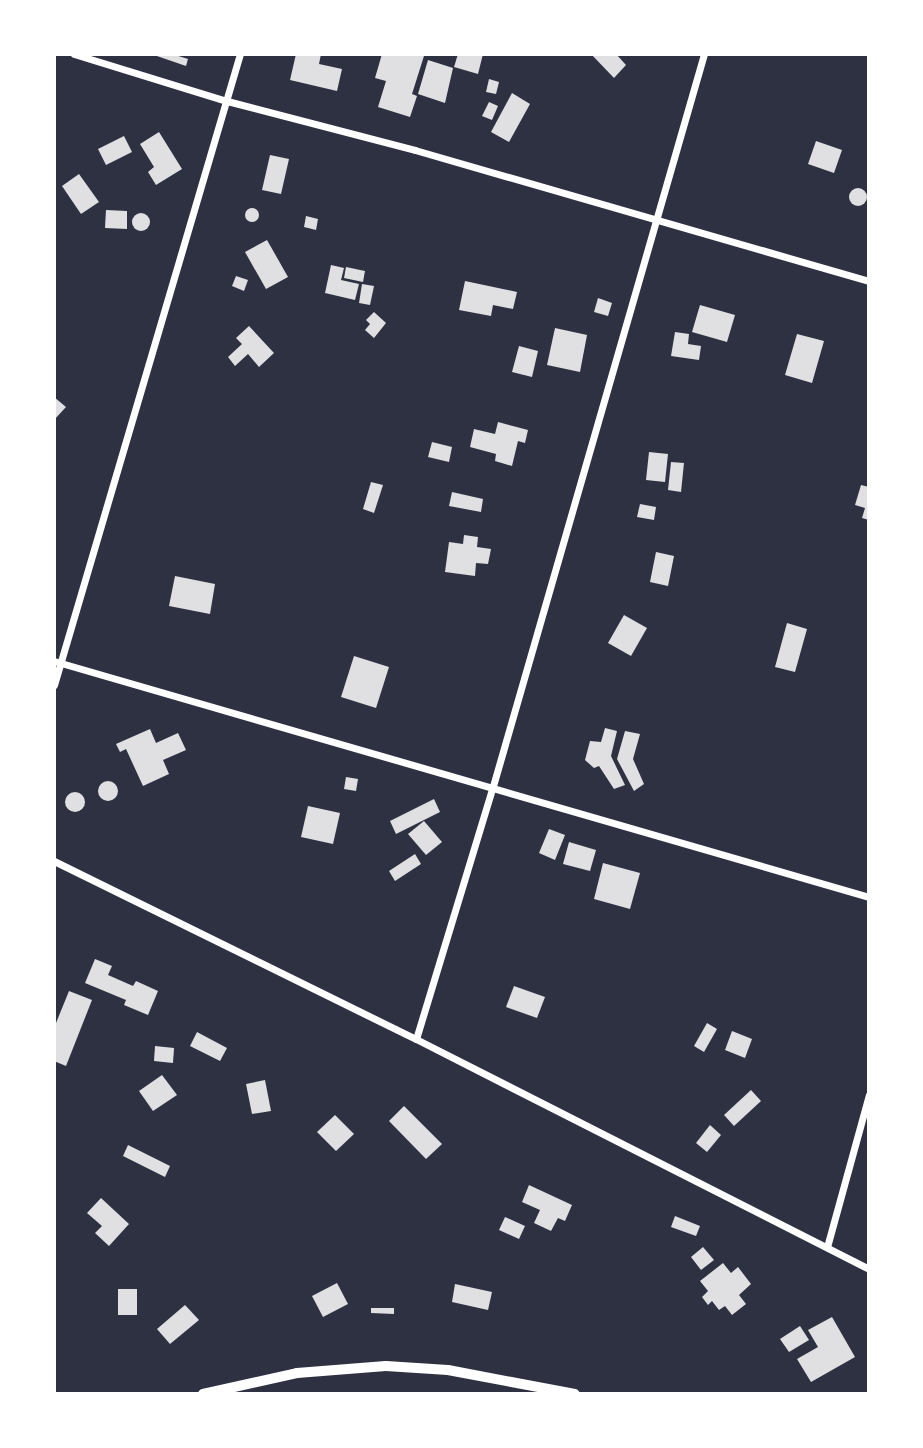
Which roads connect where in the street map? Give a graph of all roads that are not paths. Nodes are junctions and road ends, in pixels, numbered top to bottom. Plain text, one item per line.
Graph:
1 (74, 54) edge
2 (240, 54) edge
3 (704, 54) edge
4 (227, 101) junction
5 (658, 219) junction
6 (869, 281) edge
7 (58, 662) edge
8 (54, 685) edge
9 (493, 786) junction
10 (54, 861) edge
11 (869, 897) edge
12 (416, 1039) junction
13 (869, 1095) edge
14 (827, 1247) junction
15 (869, 1269) edge
16 (203, 1394) edge
17 (575, 1394) edge

1 - 4 street
2 - 4 street
3 - 5 street
4 - 5 street
4 - 7 street
5 - 6 street
5 - 9 street
7 - 8 street
7 - 9 street
9 - 11 street
9 - 12 street
10 - 12 street
12 - 14 street
13 - 14 street
14 - 15 street
16 - 17 main road

